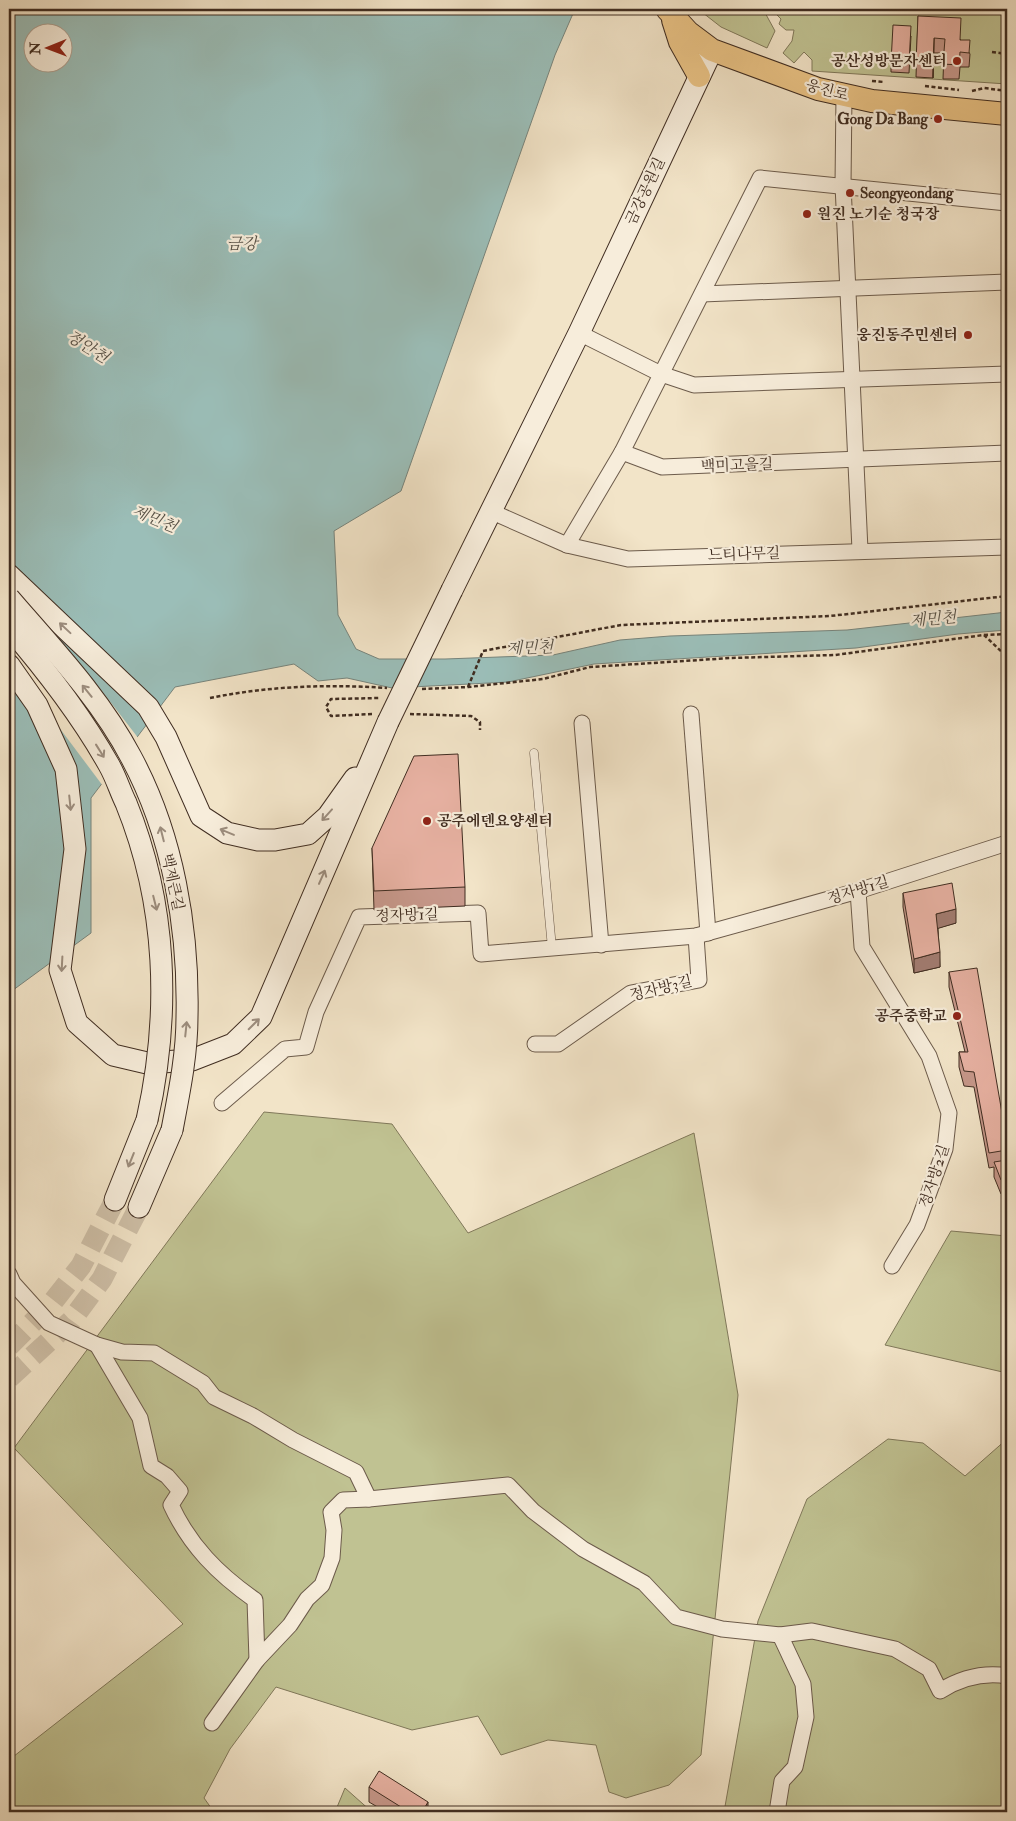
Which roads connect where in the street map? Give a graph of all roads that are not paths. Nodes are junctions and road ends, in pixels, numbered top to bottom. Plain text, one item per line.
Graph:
1 (669, 10) edge
2 (712, 50) junction
3 (699, 76) junction
4 (844, 95) junction
5 (1007, 114) edge
6 (844, 185) junction
7 (1007, 203) edge
8 (1007, 282) edge
9 (849, 289) junction
10 (702, 294) junction
11 (579, 333) junction
12 (661, 374) junction
13 (1007, 374) edge
14 (852, 380) junction
15 (622, 452) junction
16 (1007, 453) edge
17 (856, 460) junction
18 (490, 511) junction
19 (567, 545) junction
20 (1007, 547) edge
21 (860, 550) junction
22 (9, 575) edge
23 (9, 598) edge
24 (9, 627) edge
25 (9, 665) edge
26 (691, 714) dead end
27 (582, 723) dead end
28 (378, 748) junction
29 (534, 753) dead end
30 (1007, 843) edge
31 (858, 891) junction
32 (702, 935) junction
33 (601, 944) junction
34 (552, 948) junction
35 (535, 1044) dead end
36 (222, 1103) dead end
37 (115, 1200) tunnel mouth
38 (139, 1207) tunnel mouth
39 (892, 1266) dead end
40 (9, 1274) edge
41 (97, 1345) junction
42 (369, 1500) junction
43 (780, 1635) junction
44 (257, 1660) junction
45 (1007, 1676) edge
46 (212, 1724) dead end
47 (777, 1812) edge

1 - 2 main road, 웅진로
1 - 3 main road
2 - 3 main road, 금강공원길
2 - 4 main road, 웅진로
3 - 11 main road, 금강공원길
4 - 5 main road, 웅진로
4 - 6 street
6 - 7 street
6 - 9 street
6 - 10 street
8 - 9 street
9 - 10 street
9 - 14 street
10 - 12 street
11 - 12 street
11 - 18 main road, 금강공원길
12 - 14 street
12 - 15 street
13 - 14 street
14 - 17 street
15 - 17 street, 백미고을길
15 - 19 street
16 - 17 street, 백미고을길
17 - 21 street
18 - 19 street, 느티나무길
18 - 28 main road, 금강공원길, bridge
19 - 21 street, 느티나무길
20 - 21 street, 느티나무길
28 -> 22 main road
38 -> 23 main road, 백제큰길, bridge
24 -> 37 main road, 백제큰길, bridge
25 -> 28 main road
26 - 32 street
27 - 33 street
29 - 34 lane
30 - 31 street, 정자방1길
31 - 32 street, 정자방1길
31 - 39 street, 정자방2길
32 - 33 street, 정자방1길
32 - 35 street, 정자방3길
33 - 34 street, 정자방1길
34 - 36 street, 정자방1길
40 - 41 street
41 - 42 street
41 - 44 street
42 - 43 street
42 - 44 street
43 - 45 street
43 - 47 street
44 - 46 street

